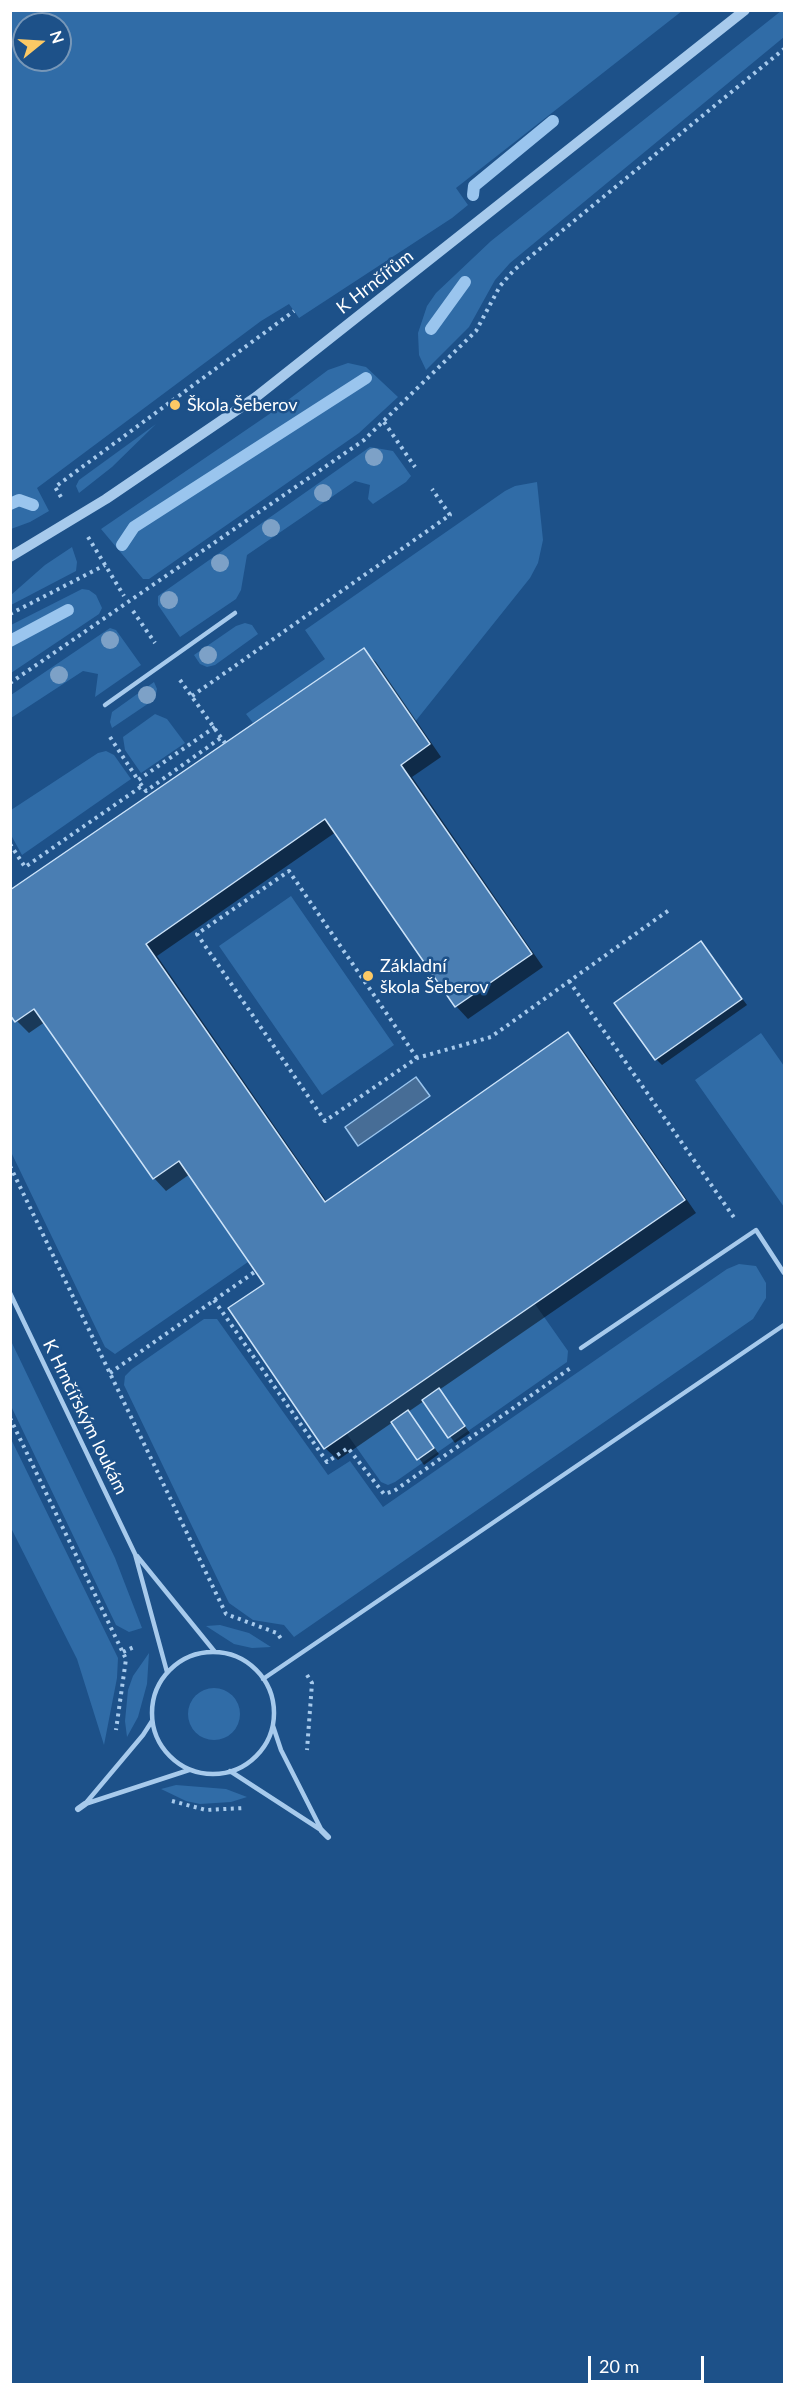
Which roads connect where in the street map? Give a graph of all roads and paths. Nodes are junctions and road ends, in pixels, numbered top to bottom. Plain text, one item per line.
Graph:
1 (745, 10) edge
2 (784, 49) edge
3 (294, 311) dead end
4 (384, 422) junction
5 (415, 467) dead end
6 (432, 489) dead end
7 (65, 502) dead end
8 (88, 537) dead end
9 (10, 557) edge
10 (105, 565) junction
11 (124, 596) dead end
12 (134, 611) dead end
13 (235, 613) dead end
14 (10, 614) edge
15 (161, 651) dead end
16 (179, 678) dead end
17 (10, 683) edge
18 (192, 696) junction
19 (105, 705) dead end
20 (215, 727) junction
21 (110, 737) dead end
22 (222, 737) junction
23 (225, 742) dead end
24 (138, 780) junction
25 (142, 786) junction
26 (10, 844) edge
27 (669, 910) dead end
28 (569, 981) junction
29 (417, 1058) junction
30 (10, 1166) edge
31 (756, 1230) junction
32 (256, 1271) dead end
33 (784, 1273) edge
34 (10, 1293) edge
35 (214, 1300) junction
36 (784, 1325) edge
37 (581, 1348) joint
38 (110, 1373) junction
39 (10, 1419) edge
40 (135, 1554) junction
41 (284, 1642) dead end
42 (215, 1652) junction
43 (167, 1672) junction
44 (306, 1674) dead end
45 (263, 1679) junction
46 (152, 1721) junction
47 (273, 1726) junction
48 (115, 1739) dead end
49 (307, 1758) dead end
50 (189, 1770) junction
51 (230, 1771) junction
52 (165, 1801) dead end
53 (85, 1804) junction
54 (249, 1808) dead end
55 (78, 1809) dead end
56 (322, 1831) junction
57 (328, 1837) dead end

1 - 9 street, K Hrnčířům
2 - 4 path
3 - 7 path
4 - 5 path
4 - 17 path
6 - 18 path
8 - 10 path
10 - 11 path
10 - 14 path
12 - 15 path
13 - 19 lane
16 - 18 path
18 - 20 path
20 - 22 path
20 - 24 path
21 - 24 path
22 - 23 path
22 - 25 path
24 - 25 path
25 - 26 path
27 - 28 path
28 - 29 path
28 - 31 path
29 - 29 path
30 - 38 path
31 - 33 lane
31 - 37 lane
32 - 35 path
34 - 40 lane, K Hrnčířským loukám
35 - 37 path
35 - 38 path
36 - 45 lane
38 - 41 path
39 - 48 path
40 - 42 lane, K Hrnčířským loukám
40 - 43 lane, K Hrnčířským loukám
42 - 43 lane
42 - 45 lane
43 - 46 lane
44 - 49 path
45 - 47 lane
46 - 50 lane
46 - 53 lane
47 - 51 lane
47 - 56 lane
50 - 51 lane
50 - 53 lane
51 - 56 lane
52 - 54 path
53 - 55 street
56 - 57 street

